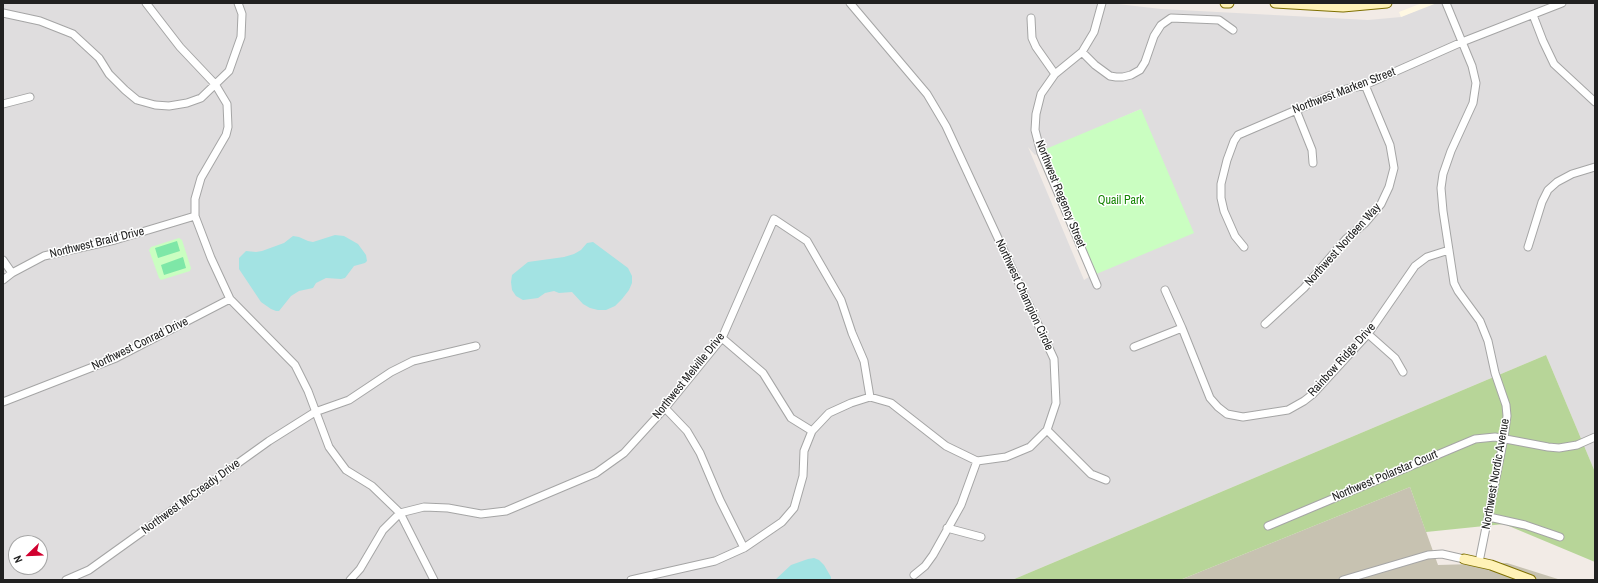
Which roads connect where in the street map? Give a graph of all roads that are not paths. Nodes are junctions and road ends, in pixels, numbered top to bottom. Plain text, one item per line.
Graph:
1 (146, 3) edge
2 (238, 3) edge
3 (850, 3) edge
4 (1102, 3) edge
5 (1225, 3) edge
6 (1229, 3) edge
7 (1275, 3) edge
8 (1387, 3) edge
9 (1446, 3) edge
10 (1562, 3) edge
11 (3, 13) edge
12 (1533, 15) junction
13 (1031, 18) dead end
14 (1233, 30) dead end
15 (1462, 42) junction
16 (1082, 52) junction
17 (1055, 74) junction
18 (215, 84) junction
19 (1365, 85) junction
20 (30, 97) dead end
21 (1595, 102) edge
22 (3, 104) edge
23 (1296, 110) junction
24 (1312, 163) dead end
25 (1595, 167) edge
26 (195, 216) junction
27 (1244, 247) dead end
28 (1528, 247) dead end
29 (1449, 250) junction
30 (3, 260) edge
31 (12, 273) junction
32 (3, 280) edge
33 (1097, 285) dead end
34 (1165, 290) dead end
35 (230, 299) junction
36 (1265, 324) dead end
37 (1182, 328) junction
38 (1368, 334) junction
39 (722, 338) junction
40 (476, 346) dead end
41 (1134, 347) dead end
42 (1403, 372) dead end
43 (870, 396) junction
44 (3, 402) edge
45 (664, 408) junction
46 (315, 412) junction
47 (1046, 430) junction
48 (812, 431) junction
49 (1504, 438) junction
50 (1595, 438) edge
51 (977, 460) junction
52 (1106, 480) dead end
53 (400, 513) junction
54 (1489, 517) junction
55 (1268, 526) dead end
56 (947, 528) junction
57 (981, 537) dead end
58 (1560, 537) dead end
59 (744, 548) junction
60 (1464, 559) joint
61 (1479, 562) junction
62 (914, 574) dead end
63 (1517, 577) edge
64 (66, 580) edge
65 (350, 580) edge
66 (434, 580) edge
67 (631, 580) edge
68 (1343, 580) edge
69 (1531, 580) edge

1 - 18 street
2 - 18 street
3 - 47 street, Northwest Champion Circle
4 - 16 street, Northwest Regency Street
5 - 6 main road
7 - 8 main road
9 - 15 street, Northwest Nordic Avenue
10 - 12 street, Northwest Marken Street
11 - 18 street
12 - 15 street, Northwest Marken Street
12 - 21 street
13 - 17 street
14 - 16 street
15 - 19 street, Northwest Marken Street
15 - 29 street, Northwest Nordic Avenue
16 - 17 street, Northwest Regency Street
17 - 33 street, Northwest Regency Street
18 - 26 street
19 - 23 street, Northwest Marken Street
19 - 36 street, Northwest Nordeen Way
20 - 22 street
23 - 24 street
23 - 27 street, Northwest Marken Street
25 - 28 street
26 - 31 street, Northwest Braid Drive
26 - 35 street
29 - 38 street, Rainbow Ridge Drive
29 - 49 street, Northwest Nordic Avenue
30 - 31 street
31 - 32 street, Northwest Braid Drive
34 - 37 street, Rainbow Ridge Drive
35 - 44 street, Northwest Conrad Drive
35 - 46 street
37 - 38 street, Rainbow Ridge Drive
37 - 41 street
38 - 42 street
39 - 43 street, Northwest Melville Drive
39 - 45 street, Northwest Melville Drive
39 - 48 street
40 - 46 street, Northwest McCready Drive
43 - 48 street
43 - 51 street
45 - 53 street, Northwest Melville Drive
45 - 59 street
46 - 53 street
46 - 64 street, Northwest McCready Drive
47 - 51 street, Northwest Champion Circle
47 - 52 street
48 - 59 street
49 - 50 street, Northwest Polarstar Court
49 - 54 street, Northwest Nordic Avenue
49 - 55 street, Northwest Polarstar Court
51 - 56 street
53 - 65 street
53 - 66 street
54 - 58 street
54 - 61 street, Northwest Nordic Avenue
56 - 57 street
56 - 62 street
59 - 67 street
60 - 61 main road
60 - 68 street
61 - 63 main road
63 - 69 main road

